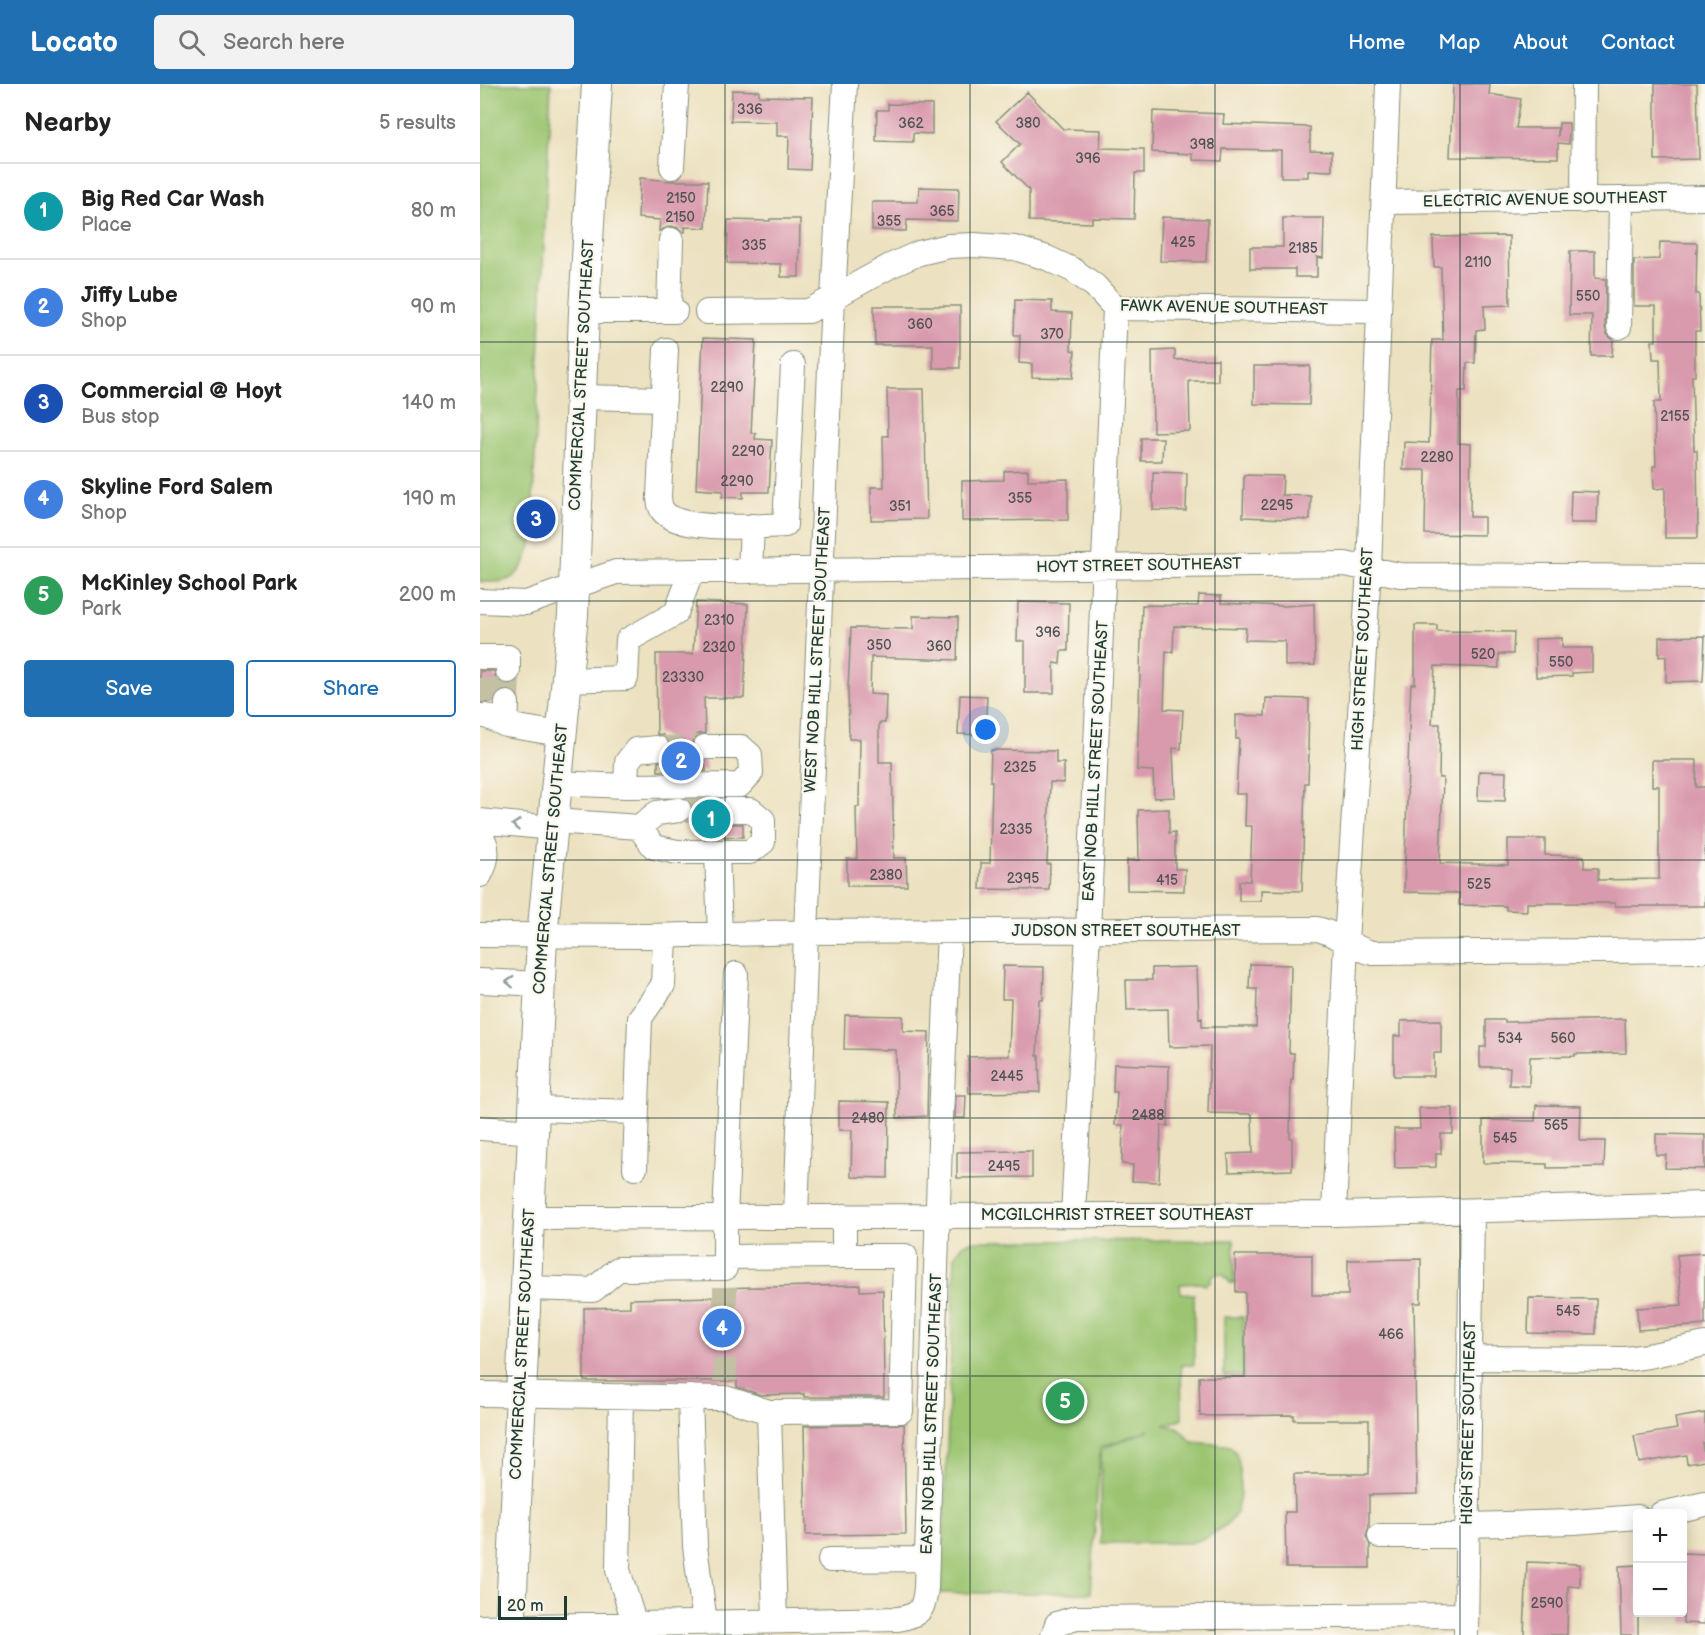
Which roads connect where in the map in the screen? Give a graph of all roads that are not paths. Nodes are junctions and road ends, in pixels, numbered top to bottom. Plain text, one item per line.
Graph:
1 (597, 84) edge
2 (677, 84) edge
3 (844, 84) edge
4 (1388, 84) edge
5 (1584, 84) edge
6 (672, 167) dead end
7 (1705, 198) edge
8 (1621, 200) junction
9 (1584, 201) junction
10 (1384, 202) junction
11 (671, 240) dead end
12 (833, 298) junction
13 (1115, 308) junction
14 (584, 311) junction
15 (1378, 311) junction
16 (707, 312) dead end
17 (1619, 327) dead end
18 (666, 350) dead end
19 (793, 365) dead end
20 (580, 397) junction
21 (664, 399) junction
22 (752, 526) junction
23 (1104, 566) junction
24 (1369, 568) junction
25 (822, 570) junction
26 (692, 571) junction
27 (750, 571) junction
28 (1705, 578) edge
29 (573, 585) junction
30 (480, 601) edge
31 (566, 680) junction
32 (493, 712) edge
33 (560, 734) junction
34 (705, 747) tunnel mouth
35 (657, 748) tunnel mouth
36 (556, 783) junction
37 (626, 786) junction
38 (679, 810) tunnel mouth
39 (725, 810) tunnel mouth
40 (480, 821) edge
41 (552, 824) junction
42 (639, 827) junction
43 (480, 835) edge
44 (717, 852) junction
45 (480, 875) edge
46 (1088, 931) junction
47 (806, 932) junction
48 (949, 932) junction
49 (480, 934) edge
50 (720, 935) junction
51 (665, 936) junction
52 (543, 937) junction
53 (1346, 942) junction
54 (1705, 950) edge
55 (736, 974) dead end
56 (480, 981) edge
57 (540, 984) junction
58 (637, 1112) junction
59 (534, 1120) junction
60 (480, 1128) edge
61 (635, 1168) dead end
62 (1705, 1204) edge
63 (1473, 1211) junction
64 (1334, 1214) junction
65 (1073, 1215) junction
66 (796, 1216) junction
67 (844, 1216) junction
68 (939, 1216) junction
69 (725, 1217) junction
70 (529, 1218) junction
71 (844, 1256) junction
72 (725, 1271) junction
73 (526, 1288) junction
74 (1705, 1344) edge
75 (1470, 1358) junction
76 (480, 1394) edge
77 (521, 1395) junction
78 (621, 1396) junction
79 (690, 1397) junction
80 (769, 1412) junction
81 (1705, 1504) edge
82 (1683, 1509) edge
83 (1633, 1517) edge
84 (1467, 1531) junction
85 (1380, 1536) dead end
86 (927, 1559) junction
87 (830, 1560) dead end
88 (775, 1622) junction
89 (635, 1624) junction
90 (1466, 1625) edge
91 (480, 1627) edge
92 (718, 1627) edge
93 (1055, 1629) edge
94 (510, 1631) edge

1 - 14 main road, COMMERCIAL STREET SOUTHEAST
2 - 6 street
3 - 12 street, WEST NOB HILL STREET SOUTHEAST
4 - 10 street, HIGH STREET SOUTHEAST
5 - 9 street
7 - 8 street, ELECTRIC AVENUE SOUTHEAST
8 - 9 street, ELECTRIC AVENUE SOUTHEAST
8 - 17 street
9 - 10 street, ELECTRIC AVENUE SOUTHEAST
10 - 15 street, HIGH STREET SOUTHEAST
11 - 14 street
12 - 13 street, FAWK AVENUE SOUTHEAST
12 - 16 street, FAWK AVENUE SOUTHEAST
12 - 25 street, WEST NOB HILL STREET SOUTHEAST
13 - 15 street, FAWK AVENUE SOUTHEAST
13 - 23 street, EAST NOB HILL STREET SOUTHEAST
14 - 20 main road, COMMERCIAL STREET SOUTHEAST
15 - 24 street, HIGH STREET SOUTHEAST
18 - 21 street
19 - 22 street
20 - 21 street
20 - 29 main road, COMMERCIAL STREET SOUTHEAST
21 - 22 street
22 - 27 street
23 - 24 street, HOYT STREET SOUTHEAST
23 - 25 street, HOYT STREET SOUTHEAST
23 - 46 street, EAST NOB HILL STREET SOUTHEAST
24 - 28 street, HOYT STREET SOUTHEAST
24 - 53 street, HIGH STREET SOUTHEAST
25 - 27 street, HOYT STREET SOUTHEAST
25 - 47 street, WEST NOB HILL STREET SOUTHEAST
26 - 27 street, HOYT STREET SOUTHEAST
26 - 29 street, HOYT STREET SOUTHEAST
26 - 31 street
29 - 30 street, HOYT STREET SOUTHEAST
29 - 31 main road, COMMERCIAL STREET SOUTHEAST
31 - 33 main road, COMMERCIAL STREET SOUTHEAST
32 - 33 street
33 - 36 main road, COMMERCIAL STREET SOUTHEAST
34 - 37 street
35 - 37 street
36 - 37 street
36 - 41 main road, COMMERCIAL STREET SOUTHEAST
38 - 42 street
39 - 44 street
41 -> 40 street
41 - 42 street
41 - 52 main road, COMMERCIAL STREET SOUTHEAST
42 - 44 street
43 - 45 street
44 - 50 street
46 - 48 street, JUDSON STREET SOUTHEAST
46 - 53 street, JUDSON STREET SOUTHEAST
46 - 65 street, EAST NOB HILL STREET SOUTHEAST
47 - 48 street, JUDSON STREET SOUTHEAST
47 - 50 street, JUDSON STREET SOUTHEAST
47 - 66 street, WEST NOB HILL STREET SOUTHEAST
48 - 68 street, EAST NOB HILL STREET SOUTHEAST
49 - 52 street, JUDSON STREET SOUTHEAST
50 - 51 street, JUDSON STREET SOUTHEAST
51 - 52 street, JUDSON STREET SOUTHEAST
51 - 58 street
52 - 57 main road, COMMERCIAL STREET SOUTHEAST
53 - 54 street, JUDSON STREET SOUTHEAST
53 - 64 street, HIGH STREET SOUTHEAST
55 - 69 street
57 -> 56 street
57 - 59 main road, COMMERCIAL STREET SOUTHEAST
58 - 59 street
58 - 61 street
59 - 60 street
59 - 70 main road, COMMERCIAL STREET SOUTHEAST
62 - 63 street, MCGILCHRIST STREET SOUTHEAST
63 - 64 street, MCGILCHRIST STREET SOUTHEAST
63 - 75 street, HIGH STREET SOUTHEAST
64 - 65 street, MCGILCHRIST STREET SOUTHEAST
65 - 68 street, MCGILCHRIST STREET SOUTHEAST
66 - 67 street, MCGILCHRIST STREET SOUTHEAST
66 - 69 street, MCGILCHRIST STREET SOUTHEAST
67 - 68 street, MCGILCHRIST STREET SOUTHEAST
67 - 71 street
68 - 86 street, EAST NOB HILL STREET SOUTHEAST
69 - 70 street, MCGILCHRIST STREET SOUTHEAST
69 - 72 street
70 - 73 main road, COMMERCIAL STREET SOUTHEAST
71 - 72 street
71 - 80 street
72 - 73 street
73 - 77 main road, COMMERCIAL STREET SOUTHEAST
74 - 75 street
75 - 84 street, HIGH STREET SOUTHEAST
76 - 77 street
77 - 78 street
77 - 94 main road, COMMERCIAL STREET SOUTHEAST
78 - 79 street
78 - 89 street
79 - 80 street
79 - 92 street
80 - 88 street
81 - 82 street
83 - 84 street
84 - 85 street
84 - 90 street, HIGH STREET SOUTHEAST
86 - 87 street
86 - 88 street, EAST NOB HILL STREET SOUTHEAST
88 - 92 street
89 - 92 street
89 - 94 street
90 - 93 street
91 - 94 street

